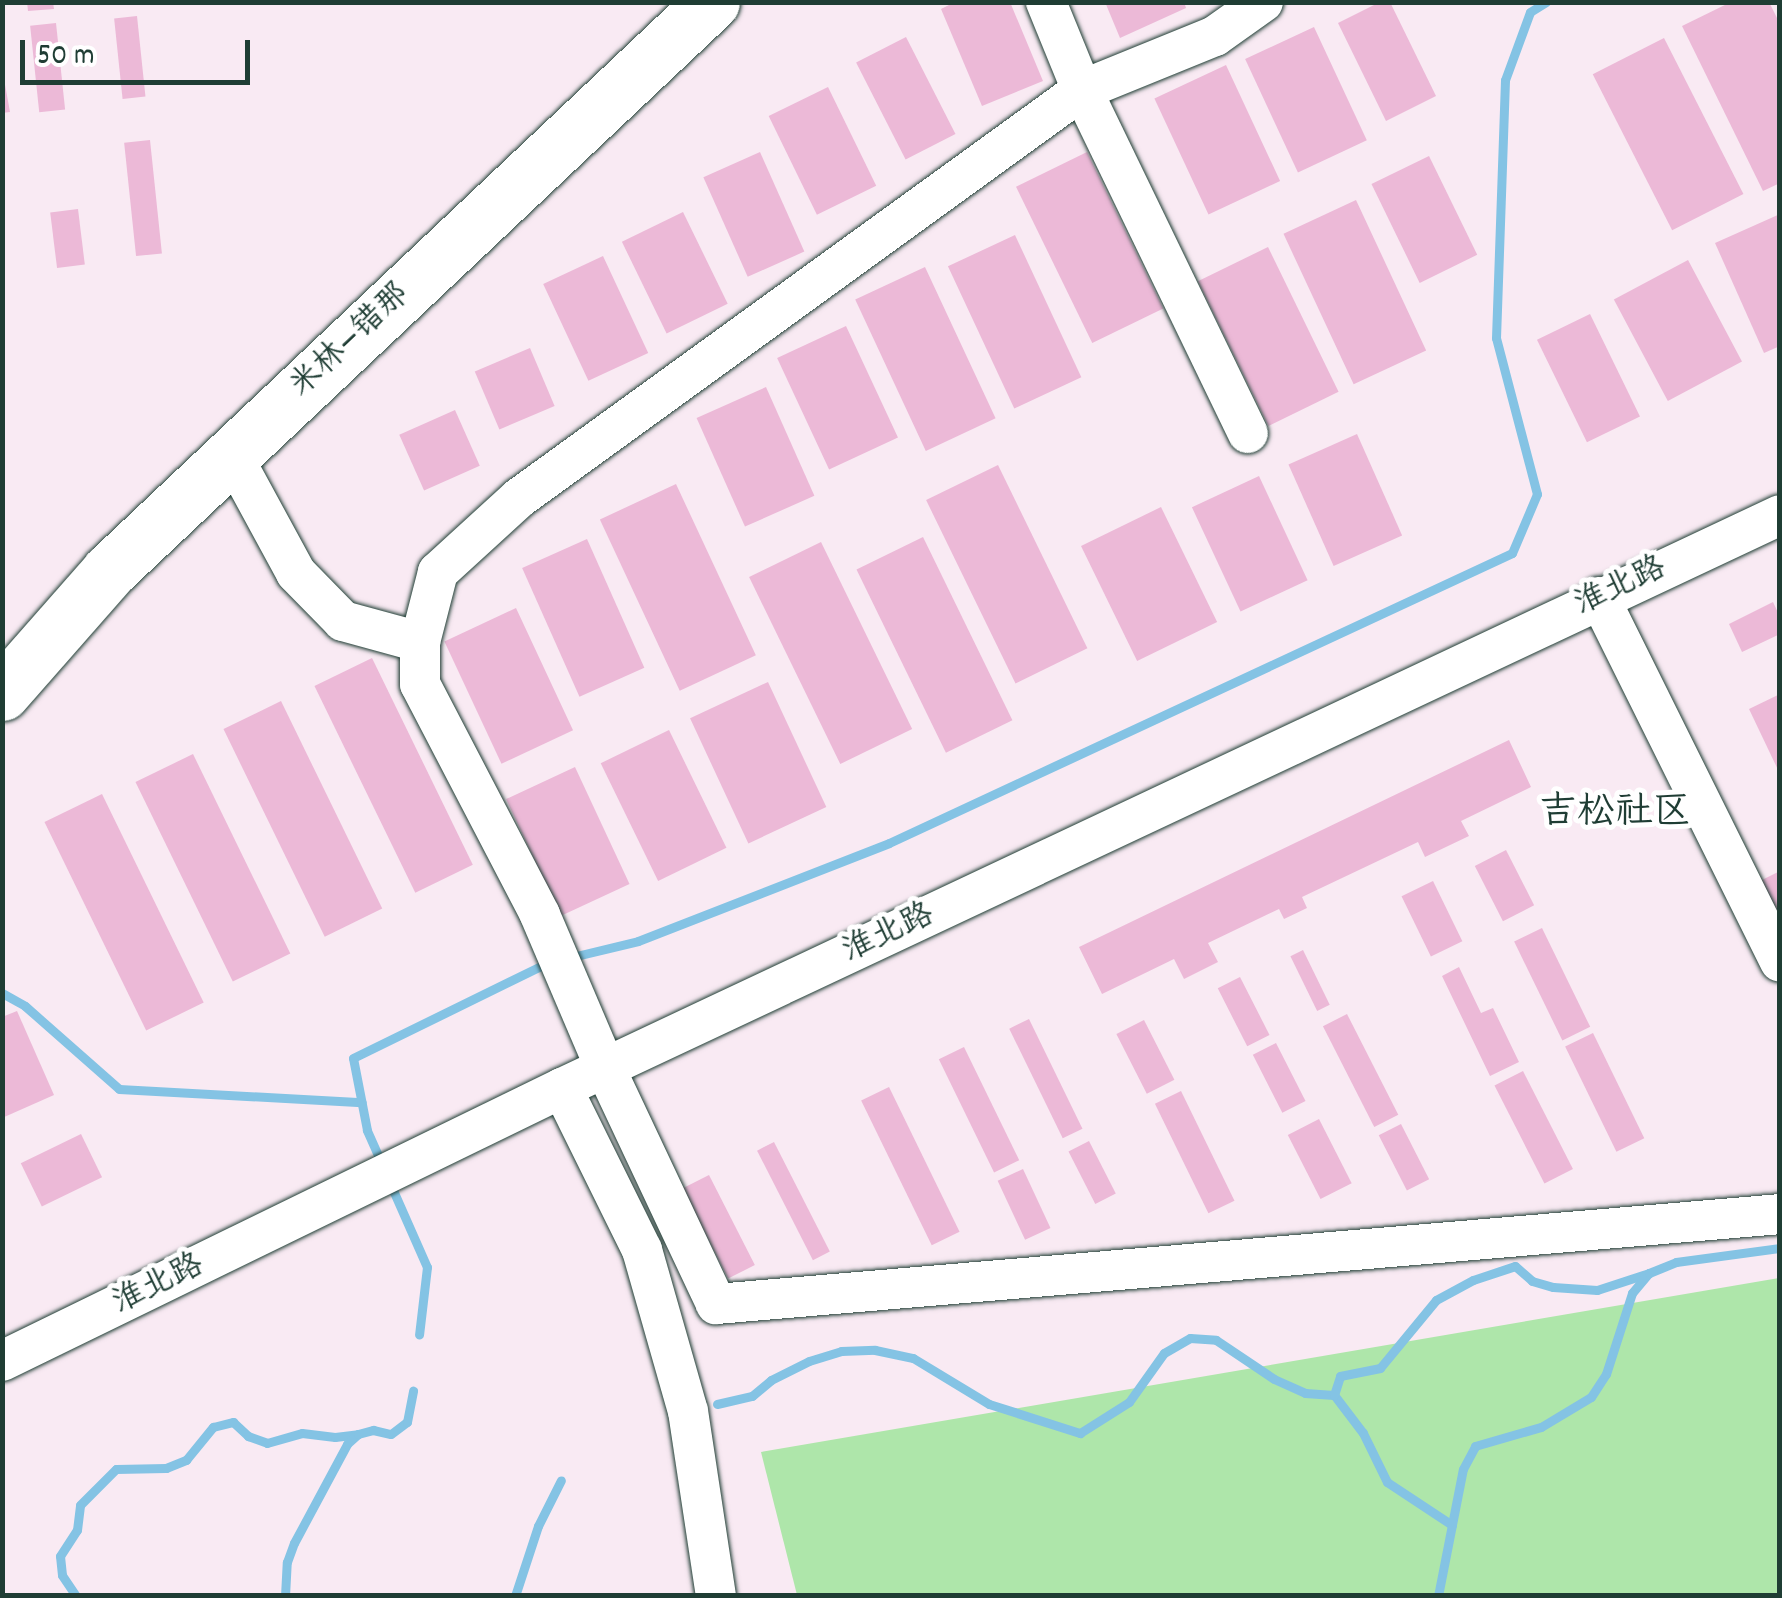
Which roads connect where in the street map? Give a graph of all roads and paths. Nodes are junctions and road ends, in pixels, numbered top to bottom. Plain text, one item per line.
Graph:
1 (712, 2) edge
2 (1046, 2) edge
3 (1263, 2) edge
4 (1082, 90) junction
5 (1248, 433) dead end
6 (232, 456) junction
7 (1780, 515) edge
8 (1599, 597) junction
9 (420, 642) junction
10 (2, 693) edge
11 (1780, 961) edge
12 (606, 1070) junction
13 (562, 1088) junction
14 (1780, 1214) edge
15 (2, 1361) edge
16 (716, 1596) edge

1 - 6 highway, 米林—错那
2 - 4 street
3 - 4 street
4 - 5 street
4 - 9 street
6 - 9 street
6 - 10 highway, 米林—错那
7 - 8 street, 淮北路
8 - 11 street
8 - 12 street, 淮北路
9 - 12 street
12 - 13 street, 淮北路
12 - 14 street
13 - 15 street, 淮北路
13 - 16 street

